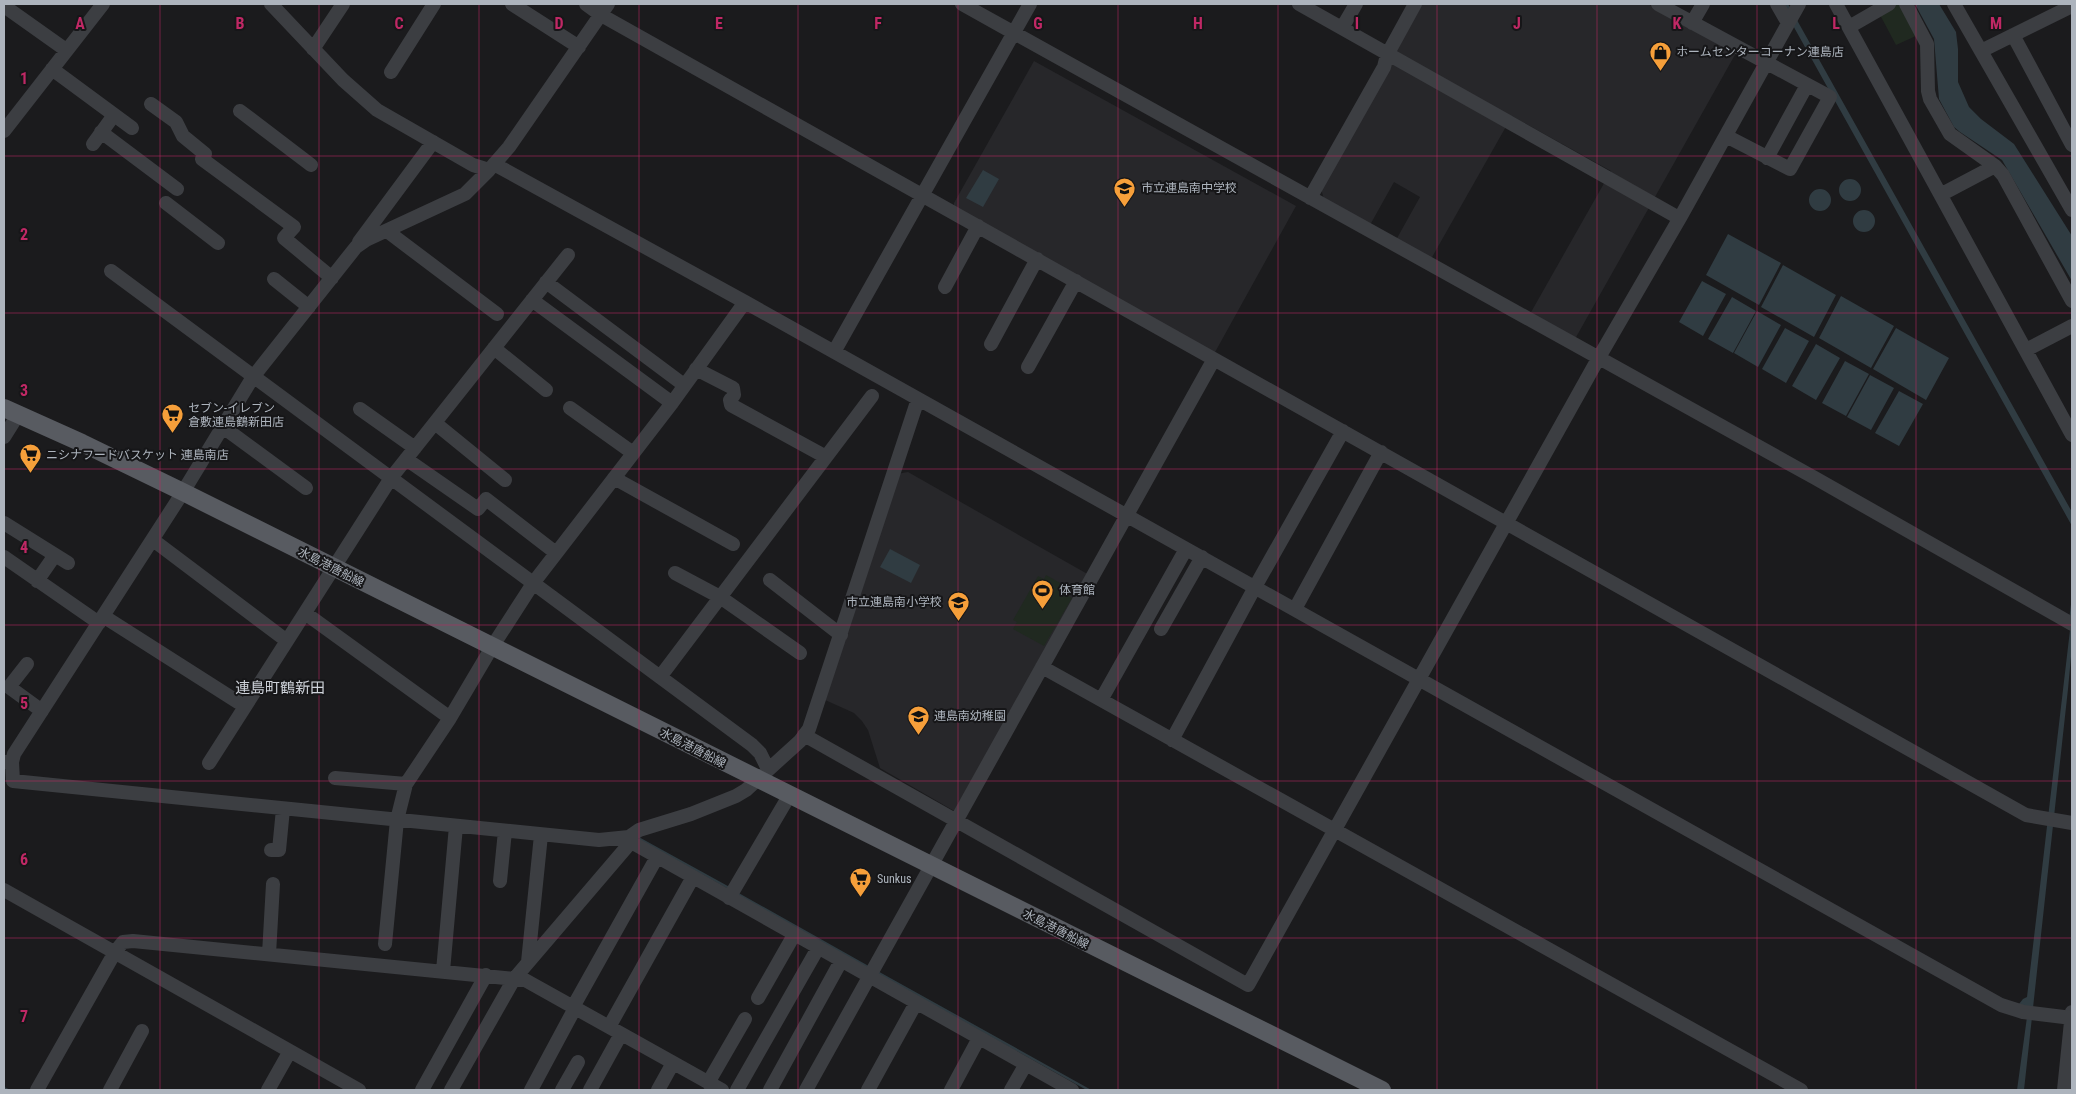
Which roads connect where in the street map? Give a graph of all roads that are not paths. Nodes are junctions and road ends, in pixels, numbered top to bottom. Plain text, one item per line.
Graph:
1 (103, 4) edge
2 (271, 4) edge
3 (343, 4) edge
4 (434, 4) edge
5 (512, 4) edge
6 (586, 4) edge
7 (962, 4) edge
8 (1030, 4) edge
9 (1299, 4) edge
10 (1356, 4) edge
11 (1415, 4) edge
12 (1658, 4) edge
13 (1703, 4) edge
14 (1776, 4) edge
15 (1836, 4) edge
16 (1889, 4) edge
17 (1906, 4) edge
18 (1954, 4) edge
19 (4, 6) edge
20 (2072, 6) edge
21 (605, 9) edge
22 (1792, 15) edge
23 (1692, 23) junction
24 (1848, 27) junction
25 (1342, 28) junction
26 (1014, 33) junction
27 (2013, 35) junction
28 (578, 47) junction
29 (313, 49) junction
30 (66, 50) junction
31 (1981, 51) junction
32 (1387, 55) junction
33 (1766, 63) junction
34 (52, 69) junction
35 (391, 72) dead end
36 (1807, 84) junction
37 (151, 104) dead end
38 (240, 111) dead end
39 (114, 115) junction
40 (132, 128) dead end
41 (4, 131) edge
42 (101, 132) junction
43 (1726, 136) junction
44 (433, 142) junction
45 (92, 144) dead end
46 (2072, 145) edge
47 (1767, 158) junction
48 (311, 165) dead end
49 (1995, 166) junction
50 (492, 167) junction
51 (177, 189) dead end
52 (1942, 194) junction
53 (922, 195) junction
54 (1310, 198) junction
55 (166, 203) dead end
56 (2072, 210) edge
57 (1679, 218) junction
58 (978, 226) junction
59 (387, 231) junction
60 (218, 242) dead end
61 (356, 247) junction
62 (568, 255) dead end
63 (1037, 259) junction
64 (111, 271) dead end
65 (332, 278) junction
66 (274, 279) dead end
67 (546, 282) junction
68 (1076, 282) junction
69 (944, 287) dead end
70 (532, 300) junction
71 (2072, 301) edge
72 (745, 302) junction
73 (309, 307) junction
74 (497, 314) dead end
75 (2072, 326) edge
76 (991, 344) dead end
77 (494, 348) junction
78 (2026, 350) junction
79 (834, 352) junction
80 (1214, 359) junction
81 (1598, 359) junction
82 (1028, 367) dead end
83 (696, 369) junction
84 (253, 377) junction
85 (684, 385) junction
86 (546, 390) dead end
87 (872, 396) dead end
88 (918, 399) junction
89 (672, 402) junction
90 (570, 408) dead end
91 (360, 409) dead end
92 (11, 410) edge
93 (435, 423) junction
94 (223, 427) junction
95 (1344, 431) junction
96 (2072, 435) edge
97 (4, 437) edge
98 (416, 448) junction
99 (1381, 452) junction
100 (633, 453) junction
101 (826, 457) junction
102 (406, 459) junction
103 (392, 478) junction
104 (614, 478) junction
105 (505, 480) dead end
106 (306, 488) dead end
107 (183, 492) junction
108 (1128, 516) junction
109 (4, 523) edge
110 (1507, 524) junction
111 (152, 540) junction
112 (733, 544) dead end
113 (1186, 548) junction
114 (556, 553) junction
115 (55, 555) junction
116 (4, 557) edge
117 (1202, 558) junction
118 (68, 563) dead end
119 (335, 568) junction
120 (675, 573) dead end
121 (37, 580) junction
122 (770, 580) dead end
123 (534, 582) junction
124 (1255, 587) junction
125 (720, 597) junction
126 (1294, 609) junction
127 (305, 614) junction
128 (101, 620) junction
129 (2070, 623) edge
130 (1161, 629) dead end
131 (841, 635) junction
132 (287, 642) junction
133 (492, 647) junction
134 (800, 653) dead end
135 (27, 664) dead end
136 (1042, 667) junction
137 (660, 677) junction
138 (1420, 679) junction
139 (1101, 700) junction
140 (238, 702) dead end
141 (42, 711) junction
142 (450, 718) junction
143 (804, 735) junction
144 (1172, 740) junction
145 (209, 763) dead end
146 (10, 769) edge
147 (762, 774) junction
148 (335, 778) dead end
149 (406, 784) junction
150 (789, 796) junction
151 (283, 809) junction
152 (397, 817) junction
153 (955, 821) junction
154 (2072, 823) edge
155 (456, 826) junction
156 (505, 831) junction
157 (1335, 831) junction
158 (541, 835) junction
159 (630, 839) junction
160 (279, 850) dead end
161 (657, 857) junction
162 (932, 867) junction
163 (693, 877) junction
164 (500, 880) dead end
165 (274, 884) dead end
166 (4, 890) edge
167 (732, 893) junction
168 (794, 935) junction
169 (384, 944) dead end
170 (818, 948) junction
171 (116, 950) junction
172 (268, 954) junction
173 (841, 961) junction
174 (528, 962) junction
175 (443, 971) junction
176 (872, 972) junction
177 (486, 976) junction
178 (514, 979) junction
179 (758, 998) dead end
180 (916, 1003) junction
181 (574, 1008) junction
182 (2072, 1015) edge
183 (745, 1019) dead end
184 (608, 1027) junction
185 (142, 1031) dead end
186 (621, 1034) junction
187 (979, 1038) junction
188 (290, 1051) junction
189 (578, 1062) dead end
190 (673, 1063) junction
191 (1026, 1064) junction
192 (708, 1083) junction
193 (1069, 1089) edge
194 (37, 1090) edge
195 (110, 1090) edge
196 (268, 1090) edge
197 (359, 1090) edge
198 (422, 1090) edge
199 (451, 1090) edge
200 (531, 1090) edge
201 (562, 1090) edge
202 (590, 1090) edge
203 (658, 1090) edge
204 (722, 1090) edge
205 (737, 1090) edge
206 (770, 1090) edge
207 (806, 1090) edge
208 (868, 1090) edge
209 (951, 1090) edge
210 (1011, 1090) edge
211 (1382, 1090) edge
212 (1801, 1090) edge
213 (2064, 1090) edge

1 - 30 street
2 - 29 street
3 - 29 street
4 - 35 street
5 - 28 street
6 - 21 street
7 - 26 street
8 - 26 street
9 - 25 street
10 - 25 street
11 - 32 street
12 - 23 street
13 - 23 street
14 - 22 street
15 - 24 street
16 - 24 street
17 - 49 street
18 - 31 street
19 - 30 street
20 - 27 street
21 - 28 street
21 - 53 street
22 - 33 street
23 - 33 street
24 - 52 street
25 - 32 street
26 - 53 street
26 - 54 street
27 - 31 street
27 - 46 street
28 - 50 street
29 - 44 street
30 - 34 street
31 - 56 street
32 - 54 street
32 - 57 street
33 - 36 street
33 - 43 street
34 - 39 street
34 - 41 street
36 - 47 street
36 - 47 street
37 - 65 street
38 - 48 street
39 - 40 street
39 - 42 street
42 - 45 street
42 - 51 street
43 - 47 street
43 - 57 street
44 - 50 street
44 - 61 street
49 - 52 street
49 - 71 street
50 - 59 street
50 - 72 street
52 - 78 street
53 - 58 street
53 - 79 street
54 - 81 street
55 - 60 street
57 - 81 street
58 - 63 street
58 - 69 street
59 - 61 street
59 - 74 street
61 - 65 street
62 - 67 street
63 - 68 street
63 - 76 street
64 - 84 street
65 - 73 street
66 - 73 street
67 - 70 street
67 - 85 street
68 - 80 street
68 - 82 street
70 - 77 street
70 - 89 street
72 - 79 street
72 - 83 street
73 - 84 street
75 - 78 street
77 - 86 street
77 - 93 street
78 - 96 street
79 - 88 street
80 - 95 street
80 - 108 street
81 - 110 street
81 - 129 street
83 - 85 street
83 - 101 street
84 - 94 street
84 - 103 street
85 - 89 street
87 - 101 street
88 - 108 street
88 - 131 street
89 - 100 street
90 - 100 street
91 - 98 street
92 - 97 street
92 - 107 main road, 水島港唐船線
93 - 98 street
93 - 105 street
94 - 106 street
94 - 107 street
95 - 99 street
95 - 124 street
98 - 102 street
99 - 110 street
99 - 126 street
100 - 104 street
101 - 125 street
102 - 103 street
102 - 114 street
103 - 119 street
103 - 123 street
104 - 112 street
104 - 114 street
107 - 111 street
107 - 119 main road, 水島港唐船線
108 - 113 street
108 - 136 street
109 - 115 street
110 - 138 street
110 - 154 street
111 - 128 street
111 - 132 street
113 - 117 street
113 - 139 street
114 - 123 street
115 - 118 street
115 - 121 street
116 - 121 street
117 - 124 street
117 - 130 street
119 - 127 street
119 - 133 main road, 水島港唐船線
120 - 125 street
121 - 128 street
122 - 131 street
123 - 133 street
123 - 137 street
124 - 126 street
124 - 144 street
125 - 134 street
125 - 137 street
126 - 138 street
127 - 132 street
127 - 142 street
128 - 140 street
128 - 141 street
131 - 143 street
132 - 145 street
133 - 142 street
133 - 147 main road, 水島港唐船線
135 - 141 street
136 - 139 street
136 - 153 street
137 - 147 street
138 - 157 street
138 - 182 street
139 - 144 street
141 - 146 street
142 - 149 street
143 - 147 street
143 - 153 street
144 - 157 street
146 - 151 street
147 - 150 main road, 水島港唐船線
147 - 159 street
148 - 149 street
149 - 152 street
150 - 162 main road, 水島港唐船線
150 - 167 street
151 - 152 street
151 - 160 street
152 - 155 street
152 - 169 street
153 - 157 street
153 - 162 street
155 - 156 street
155 - 175 street
156 - 158 street
156 - 164 street
157 - 212 street
158 - 159 street
158 - 174 street
159 - 161 street
159 - 174 street
161 - 163 street
161 - 181 street
162 - 176 street
162 - 211 main road, 水島港唐船線
163 - 167 street
163 - 184 street
165 - 172 street
166 - 171 street
167 - 168 street
168 - 170 street
168 - 179 street
170 - 173 street
170 - 205 street
171 - 172 street
171 - 188 street
171 - 194 street
172 - 175 street
173 - 176 street
173 - 206 street
174 - 178 street
175 - 177 street
176 - 180 street
176 - 207 street
177 - 178 street
177 - 198 street
178 - 181 street
178 - 199 street
180 - 187 street
180 - 208 street
181 - 184 street
181 - 200 street
182 - 213 street
183 - 192 street
184 - 186 street
185 - 195 street
186 - 190 street
186 - 202 street
187 - 191 street
187 - 209 street
188 - 196 street
188 - 197 street
189 - 201 street
190 - 192 street
190 - 203 street
191 - 193 street
191 - 210 street
192 - 204 street

